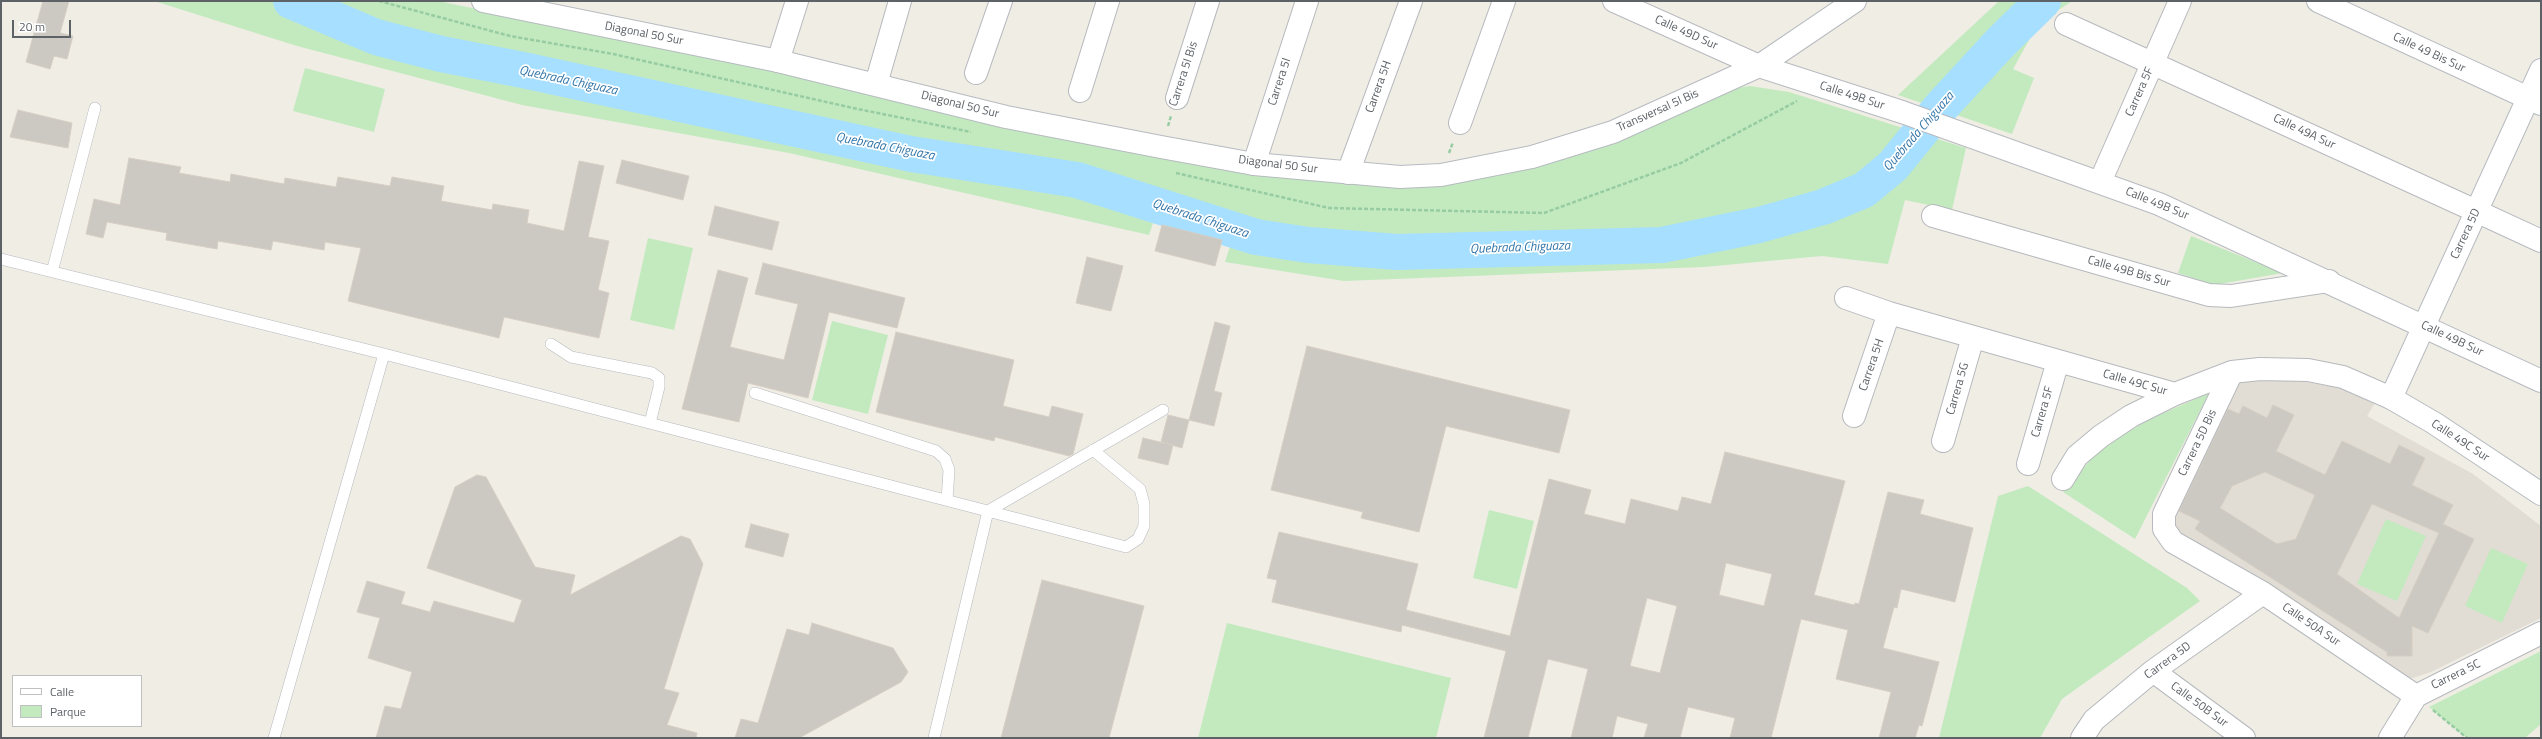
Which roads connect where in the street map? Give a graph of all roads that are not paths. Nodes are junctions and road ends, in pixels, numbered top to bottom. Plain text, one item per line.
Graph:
1 (485, 1) edge
2 (797, 1) edge
3 (900, 1) edge
4 (1000, 1) edge
5 (1108, 1) edge
6 (1208, 1) edge
7 (1306, 1) edge
8 (1411, 1) edge
9 (1504, 1) edge
10 (1614, 1) edge
11 (1855, 1) edge
12 (2180, 1) edge
13 (2318, 1) edge
14 (2066, 24) dead end
15 (778, 61) junction
16 (2153, 63) junction
17 (1759, 66) junction
18 (2541, 70) edge
19 (976, 72) dead end
20 (876, 84) junction
21 (1080, 91) dead end
22 (1177, 98) road end
23 (2535, 101) edge
24 (95, 108) dead end
25 (1460, 123) road end
26 (1254, 164) junction
27 (1348, 173) junction
28 (1441, 175) joint
29 (2100, 182) junction
30 (2476, 211) junction
31 (1932, 216) dead end
32 (2541, 241) edge
33 (1, 259) edge
34 (52, 272) junction
35 (2328, 281) junction
36 (1846, 298) dead end
37 (1889, 313) junction
38 (2424, 326) junction
39 (1973, 337) junction
40 (551, 344) dead end
41 (384, 354) junction
42 (2058, 361) junction
43 (2232, 372) junction
44 (2541, 381) edge
45 (755, 393) dead end
46 (2175, 394) junction
47 (2391, 398) junction
48 (1163, 410) dead end
49 (1854, 416) dead end
50 (650, 423) junction
51 (1942, 441) dead end
52 (1094, 450) junction
53 (2028, 464) dead end
54 (2063, 480) dead end
55 (2541, 494) edge
56 (948, 500) junction
57 (988, 511) junction
58 (2164, 514) joint
59 (2263, 593) junction
60 (2541, 633) edge
61 (2153, 671) junction
62 (2416, 696) junction
63 (274, 738) edge
64 (934, 738) edge
65 (2082, 738) edge
66 (2244, 738) edge
67 (2390, 738) edge

1 - 15 street, Diagonal 50 Sur
2 - 15 street
3 - 20 street
4 - 19 street
5 - 21 street
6 - 22 street, Carrera 5I Bis
7 - 26 street, Carrera 5I
8 - 27 street, Carrera 5H
9 - 25 street
10 - 17 street, Calle 49D Sur
11 - 17 street, Transversal 5I Bis
12 - 16 street, Carrera 5F
13 - 23 street, Calle 49 Bis Sur
14 - 16 street, Calle 49A Sur
15 - 20 street, Diagonal 50 Sur
16 - 29 street, Carrera 5F
16 - 30 street, Calle 49A Sur
17 - 28 street, Transversal 5I Bis
17 - 29 street, Calle 49B Sur
18 - 23 street, Carrera 5D
20 - 26 street, Diagonal 50 Sur
23 - 30 street, Carrera 5D
24 - 34 lane
26 - 27 street, Diagonal 50 Sur
27 - 28 street, Diagonal 50 Sur
29 - 35 street, Calle 49B Sur
30 - 32 street, Calle 49A Sur
30 - 38 street, Carrera 5D
31 - 35 street, Calle 49B Bis Sur
33 - 34 lane
34 - 41 lane
35 - 38 street, Calle 49B Sur
36 - 37 street, Calle 49C Sur
37 - 39 street, Calle 49C Sur
37 - 49 street, Carrera 5H
38 - 44 street, Calle 49B Sur
38 - 47 street, Carrera 5D
39 - 42 street, Calle 49C Sur
39 - 51 street, Carrera 5G
40 - 50 lane
41 - 50 lane
41 - 63 lane
42 - 46 street, Calle 49C Sur
42 - 53 street, Carrera 5F
43 - 46 street, Calle 49C Sur
43 - 47 street, Calle 49C Sur
43 - 58 street, Carrera 5D Bis
45 - 56 lane
46 - 54 street
47 - 55 street, Calle 49C Sur
48 - 52 lane
50 - 56 lane
52 - 57 lane
52 - 57 lane
56 - 57 lane
57 - 64 lane
58 - 59 street, Calle 50A Sur
59 - 61 street, Carrera 5D
59 - 62 street, Calle 50A Sur
60 - 62 street, Carrera 5C
61 - 65 street, Carrera 5D
61 - 66 street, Calle 50B Sur
62 - 67 street

